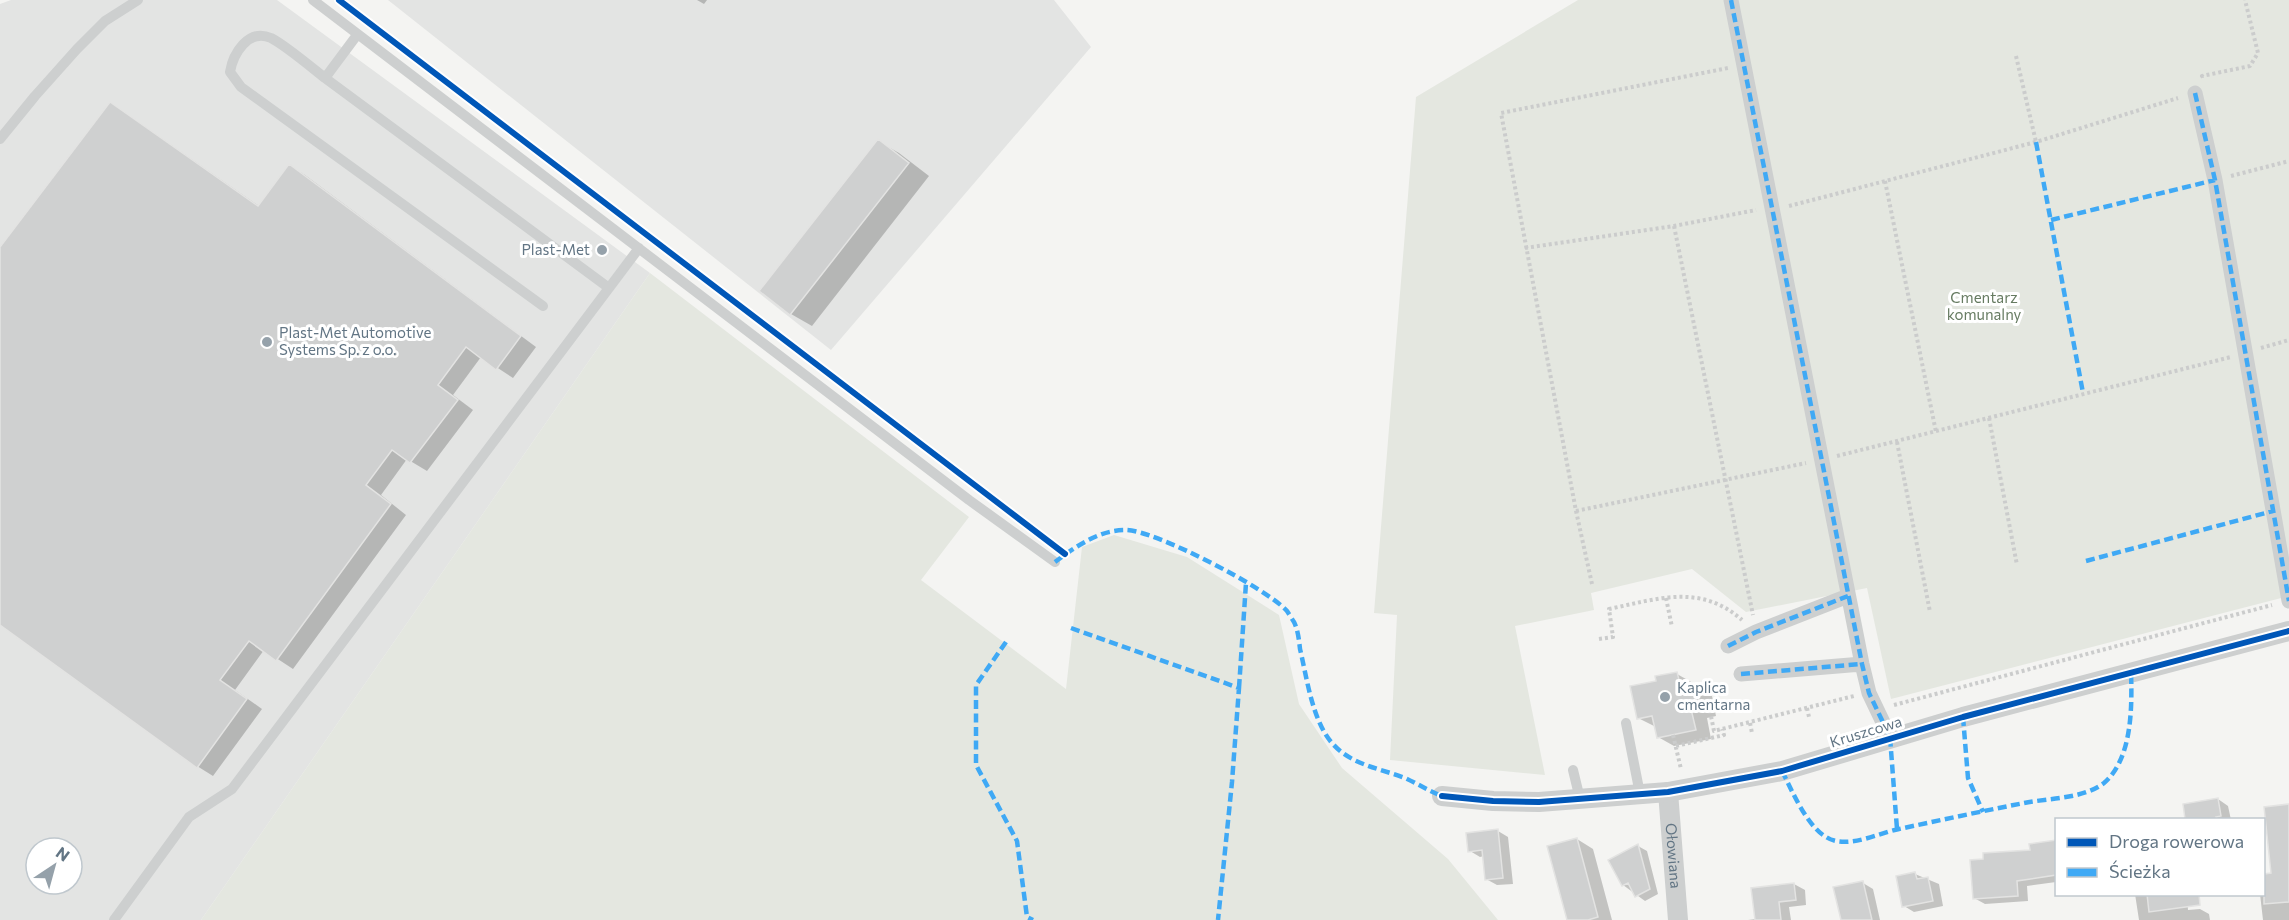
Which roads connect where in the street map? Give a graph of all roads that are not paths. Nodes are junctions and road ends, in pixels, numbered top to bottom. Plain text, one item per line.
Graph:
1 (138, 0) edge
2 (313, 0) edge
3 (1731, 0) edge
4 (357, 35) junction
5 (325, 78) junction
6 (2195, 93) road end
7 (0, 139) edge
8 (639, 248) junction
9 (609, 288) junction
10 (543, 306) dead end
11 (1055, 562) dead end
12 (1848, 596) junction
13 (2289, 601) edge
14 (2289, 631) edge
15 (1728, 646) dead end
16 (1862, 664) junction
17 (1741, 674) dead end
18 (1626, 723) dead end
19 (1890, 737) junction
20 (1573, 770) dead end
21 (1668, 792) junction
22 (1640, 794) junction
23 (1442, 796) dead end
24 (1580, 799) junction
25 (114, 920) edge
26 (1678, 920) edge

1 - 7 lane
2 - 4 lane
3 - 12 street
4 - 5 lane
4 - 8 lane
5 - 9 lane
5 - 10 lane
6 - 13 street
8 - 9 lane
8 - 11 lane
9 - 25 lane
12 - 15 street
12 - 16 street
14 - 19 street, Kruszcowa
16 - 17 street
16 - 19 street
18 - 22 lane
19 - 21 street, Kruszcowa
20 - 24 lane
21 - 22 street, Kruszcowa
21 - 26 street, Ołowiana
22 - 24 street, Kruszcowa
23 - 24 street, Kruszcowa

